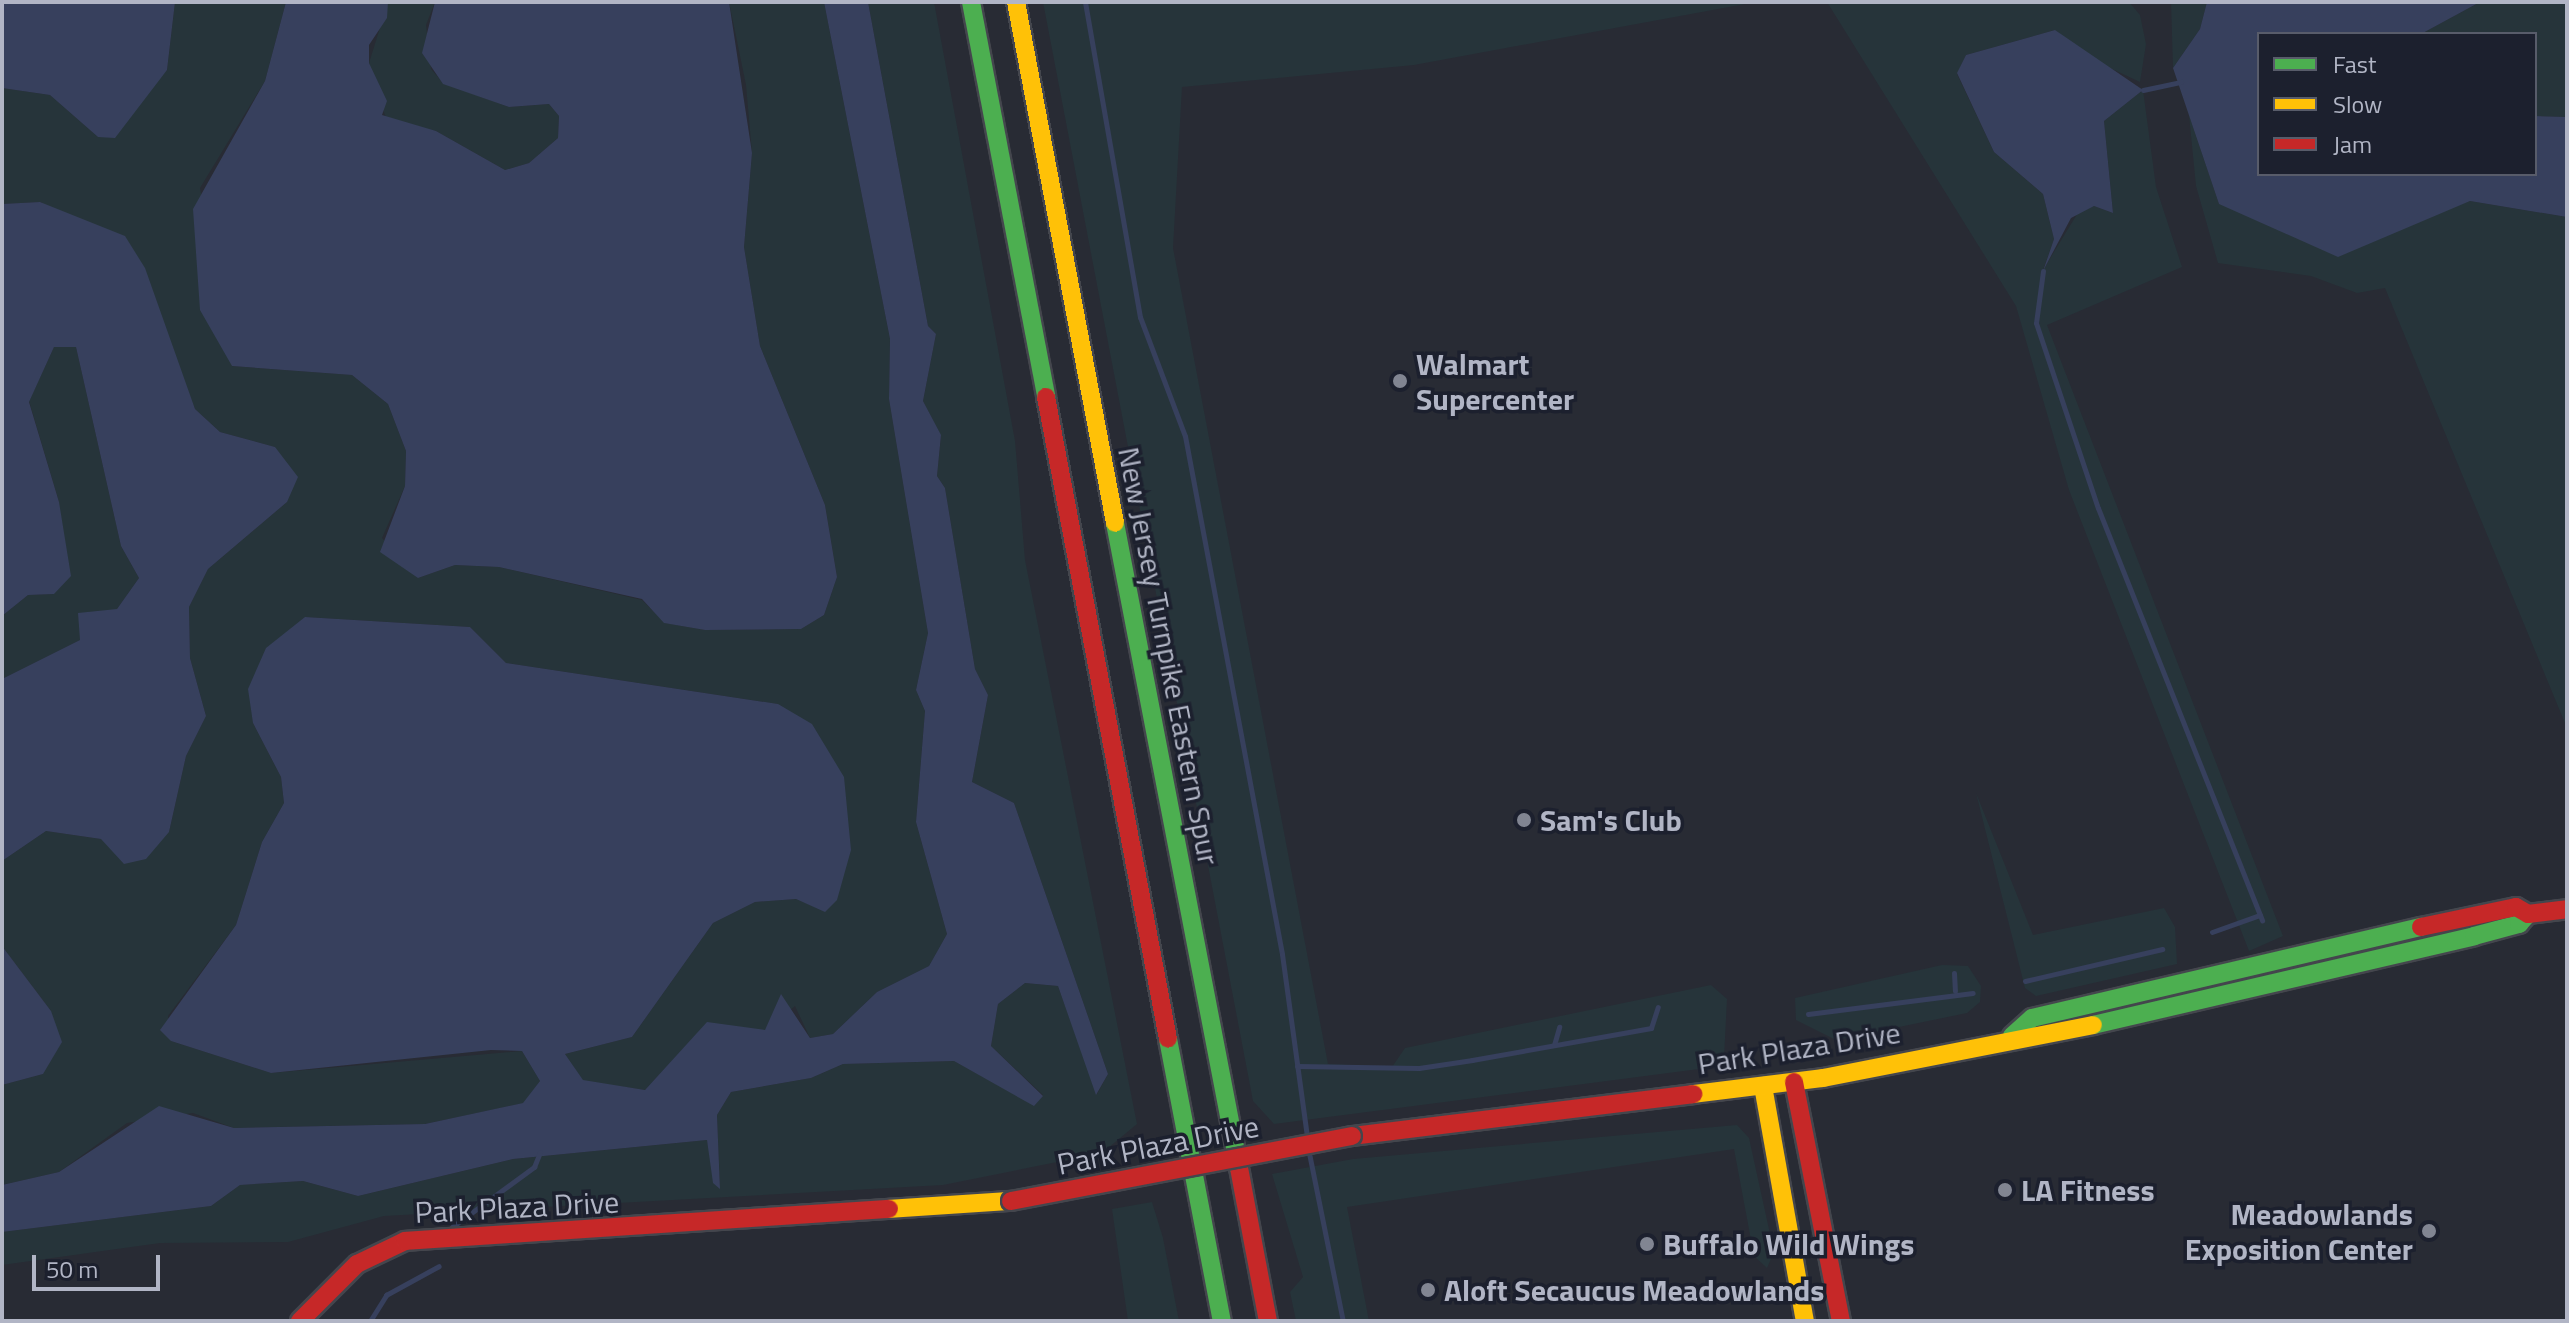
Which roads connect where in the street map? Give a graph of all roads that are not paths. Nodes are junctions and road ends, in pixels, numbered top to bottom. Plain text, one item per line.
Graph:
1 (971, 2) edge
2 (1016, 2) edge
3 (2567, 909) edge
4 (2528, 914) junction
5 (2206, 975) junction
6 (2216, 993) junction
7 (2012, 1036) junction
8 (1794, 1082) junction
9 (1763, 1086) junction
10 (324, 1294) junction
11 (300, 1321) edge
12 (321, 1321) edge
13 (1222, 1321) edge
14 (1268, 1321) edge
15 (1805, 1321) edge
16 (1841, 1321) edge

1 - 13 main road
2 - 14 main road, New Jersey Turnpike Eastern Spur
3 - 4 main road, Park Plaza Drive
4 - 5 main road, Park Plaza Drive
4 - 6 main road, Park Plaza Drive
5 - 6 main road
5 - 7 main road, Park Plaza Drive
6 - 7 main road, Park Plaza Drive
7 - 8 main road, Park Plaza Drive
8 - 9 main road, Park Plaza Drive
8 - 16 main road
9 - 10 main road, Park Plaza Drive, bridge
9 - 15 main road
10 - 11 main road, Park Plaza Drive
10 - 12 main road

